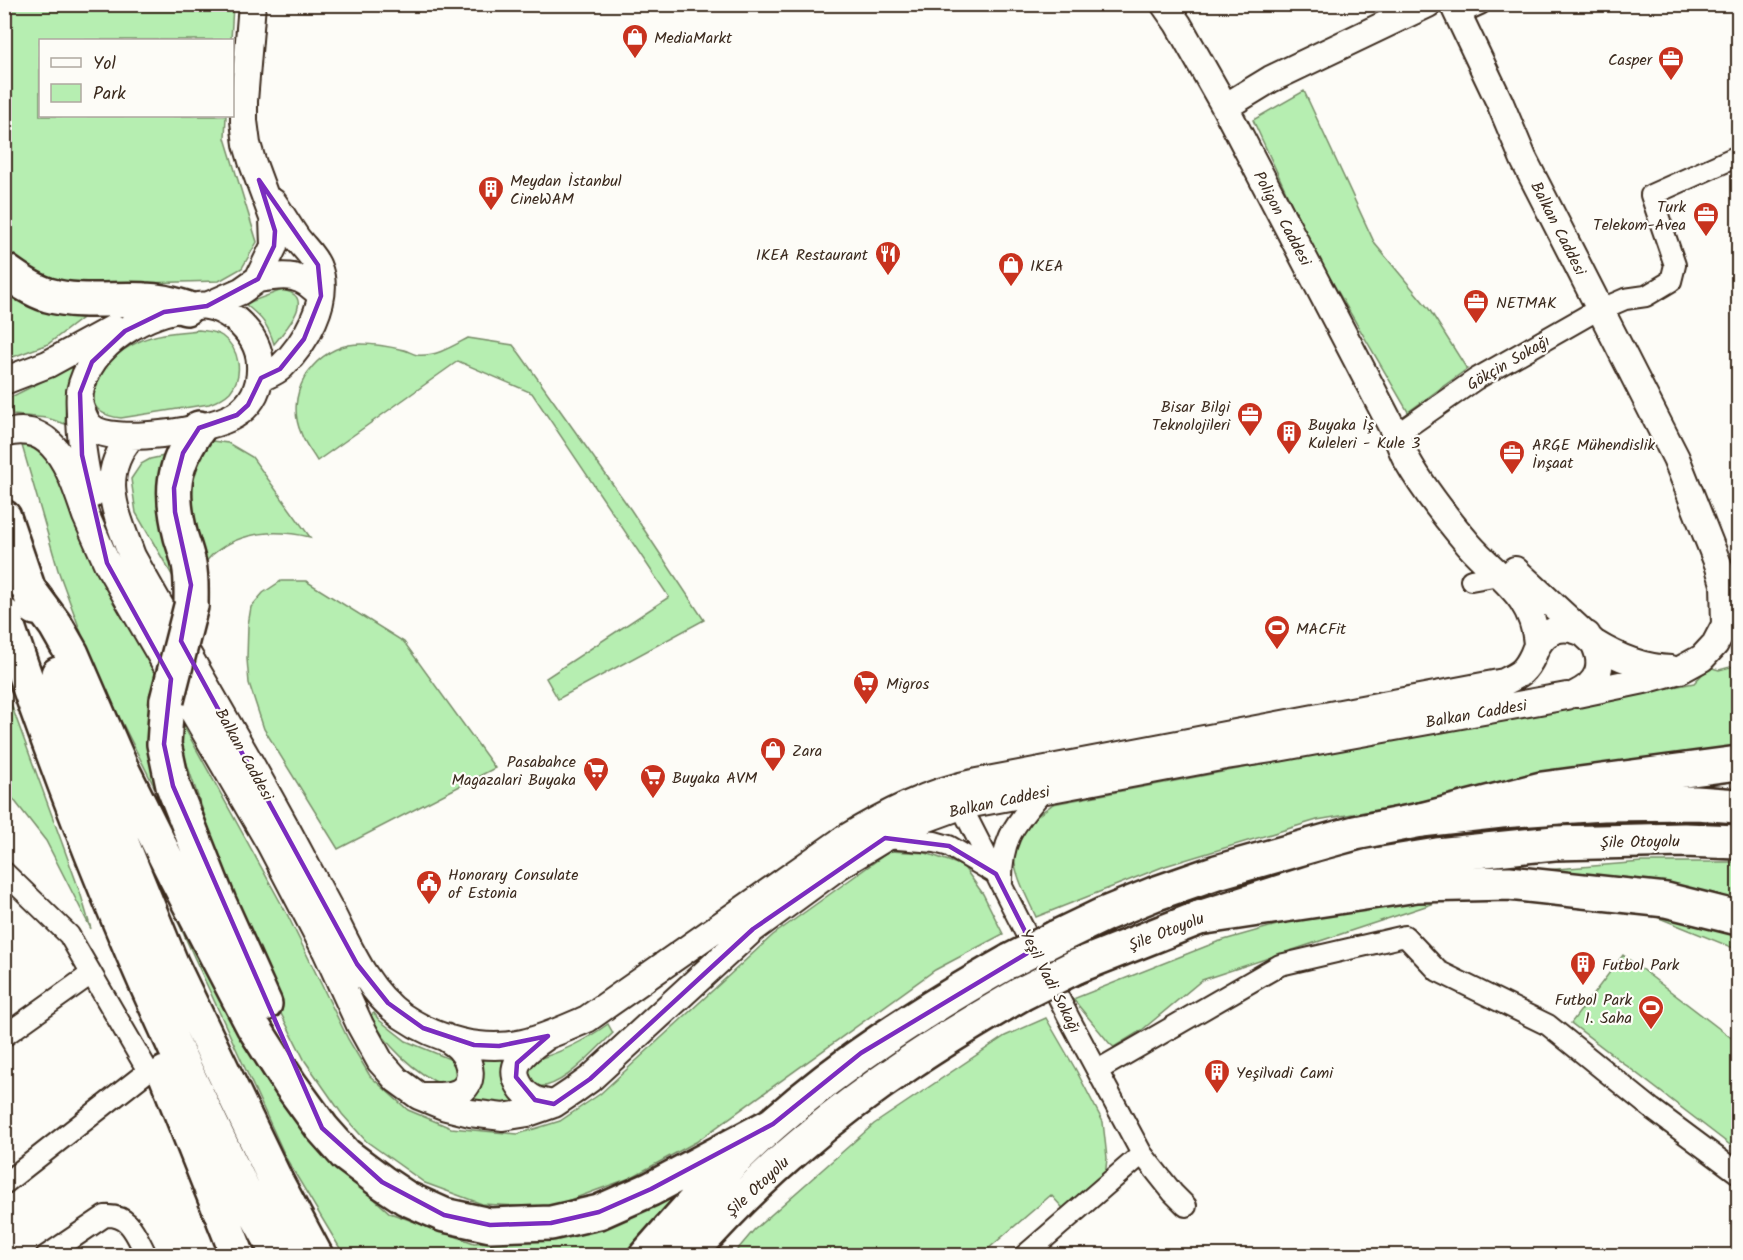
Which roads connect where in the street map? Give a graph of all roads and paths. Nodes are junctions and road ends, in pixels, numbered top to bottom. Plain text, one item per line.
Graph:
1 (252, 4) edge
2 (1164, 4) edge
3 (1428, 4) edge
4 (1463, 8) edge
5 (1224, 106) junction
6 (1738, 156) edge
7 (259, 180) junction
8 (4, 270) edge
9 (258, 279) junction
10 (321, 296) junction
11 (196, 307) junction
12 (1600, 309) junction
13 (148, 318) junction
14 (261, 378) junction
15 (4, 381) edge
16 (80, 406) junction
17 (199, 428) junction
18 (4, 434) edge
19 (1396, 435) junction
20 (131, 437) junction
21 (4, 517) edge
22 (107, 563) junction
23 (1499, 575) junction
24 (1471, 580) dead end
25 (27, 587) junction
26 (4, 615) edge
27 (1590, 639) junction
28 (1535, 649) junction
29 (1680, 670) junction
30 (1572, 695) junction
31 (1738, 763) edge
32 (1043, 791) junction
33 (957, 797) junction
34 (1738, 806) edge
35 (1421, 820) junction
36 (885, 838) junction
37 (1738, 842) edge
38 (4, 872) edge
39 (999, 880) junction
40 (117, 917) junction
41 (1199, 918) junction
42 (1738, 918) edge
43 (91, 974) junction
44 (4, 1036) edge
45 (548, 1036) junction
46 (445, 1037) junction
47 (1098, 1070) junction
48 (419, 1096) junction
49 (554, 1104) junction
50 (773, 1124) junction
51 (322, 1128) junction
52 (1142, 1154) junction
53 (1738, 1173) edge
54 (4, 1184) edge
55 (1186, 1206) dead end
56 (46, 1256) edge
57 (147, 1256) edge
58 (238, 1256) edge
59 (280, 1256) edge
60 (316, 1256) edge
61 (646, 1256) edge
62 (688, 1256) edge
63 (1024, 1256) edge

1 - 7 street
2 - 5 street, Poligon Caddesi
3 - 5 street
4 - 12 street, Balkan Caddesi
5 - 19 street, Poligon Caddesi
6 - 12 street, Gökçin Sokağı
7 - 9 street
7 - 10 street
8 - 11 highway
9 - 10 street
9 - 11 street
10 - 14 street
11 - 13 street
11 - 14 street
12 - 19 street, Gökçin Sokağı
12 - 29 street, Balkan Caddesi
13 - 15 street
13 - 16 street
14 - 17 street
16 - 20 street
16 - 22 street
17 - 20 street
17 - 51 highway, bridge
18 - 22 street
19 - 23 street, Poligon Caddesi
19 - 27 street
20 - 46 street, Balkan Caddesi
21 - 25 highway
22 - 48 street, Balkan Caddesi
23 - 24 street
23 - 28 street, Poligon Caddesi
25 - 51 highway
25 - 60 highway
26 - 40 highway
27 - 28 street
27 - 29 street
27 - 30 street
28 - 30 street
28 - 33 street, Balkan Caddesi
29 - 30 street, Balkan Caddesi
30 - 32 street, Balkan Caddesi
31 - 35 highway
32 - 33 street, Balkan Caddesi
32 - 39 street
33 - 36 street, Balkan Caddesi
33 - 39 street, Yeşil Vadi Sokağı
33 - 45 street, Balkan Caddesi
34 - 35 highway
35 - 50 highway, Şile Otoyolu, bridge
36 - 39 street
36 - 49 street, Balkan Caddesi
37 - 41 highway, Şile Otoyolu
38 - 43 street
39 - 47 street, Yeşil Vadi Sokağı
40 - 58 highway
40 - 59 highway
41 - 42 highway
41 - 62 highway, Şile Otoyolu, bridge
43 - 44 street
43 - 54 street
45 - 46 street
45 - 49 street
46 - 48 street
47 - 52 street, Yeşil Vadi Sokağı
47 - 53 street
48 - 49 street, Balkan Caddesi
50 - 51 highway
50 - 61 highway, Şile Otoyolu
52 - 55 street, Yeşil Vadi Sokağı
52 - 63 street
56 - 57 street

